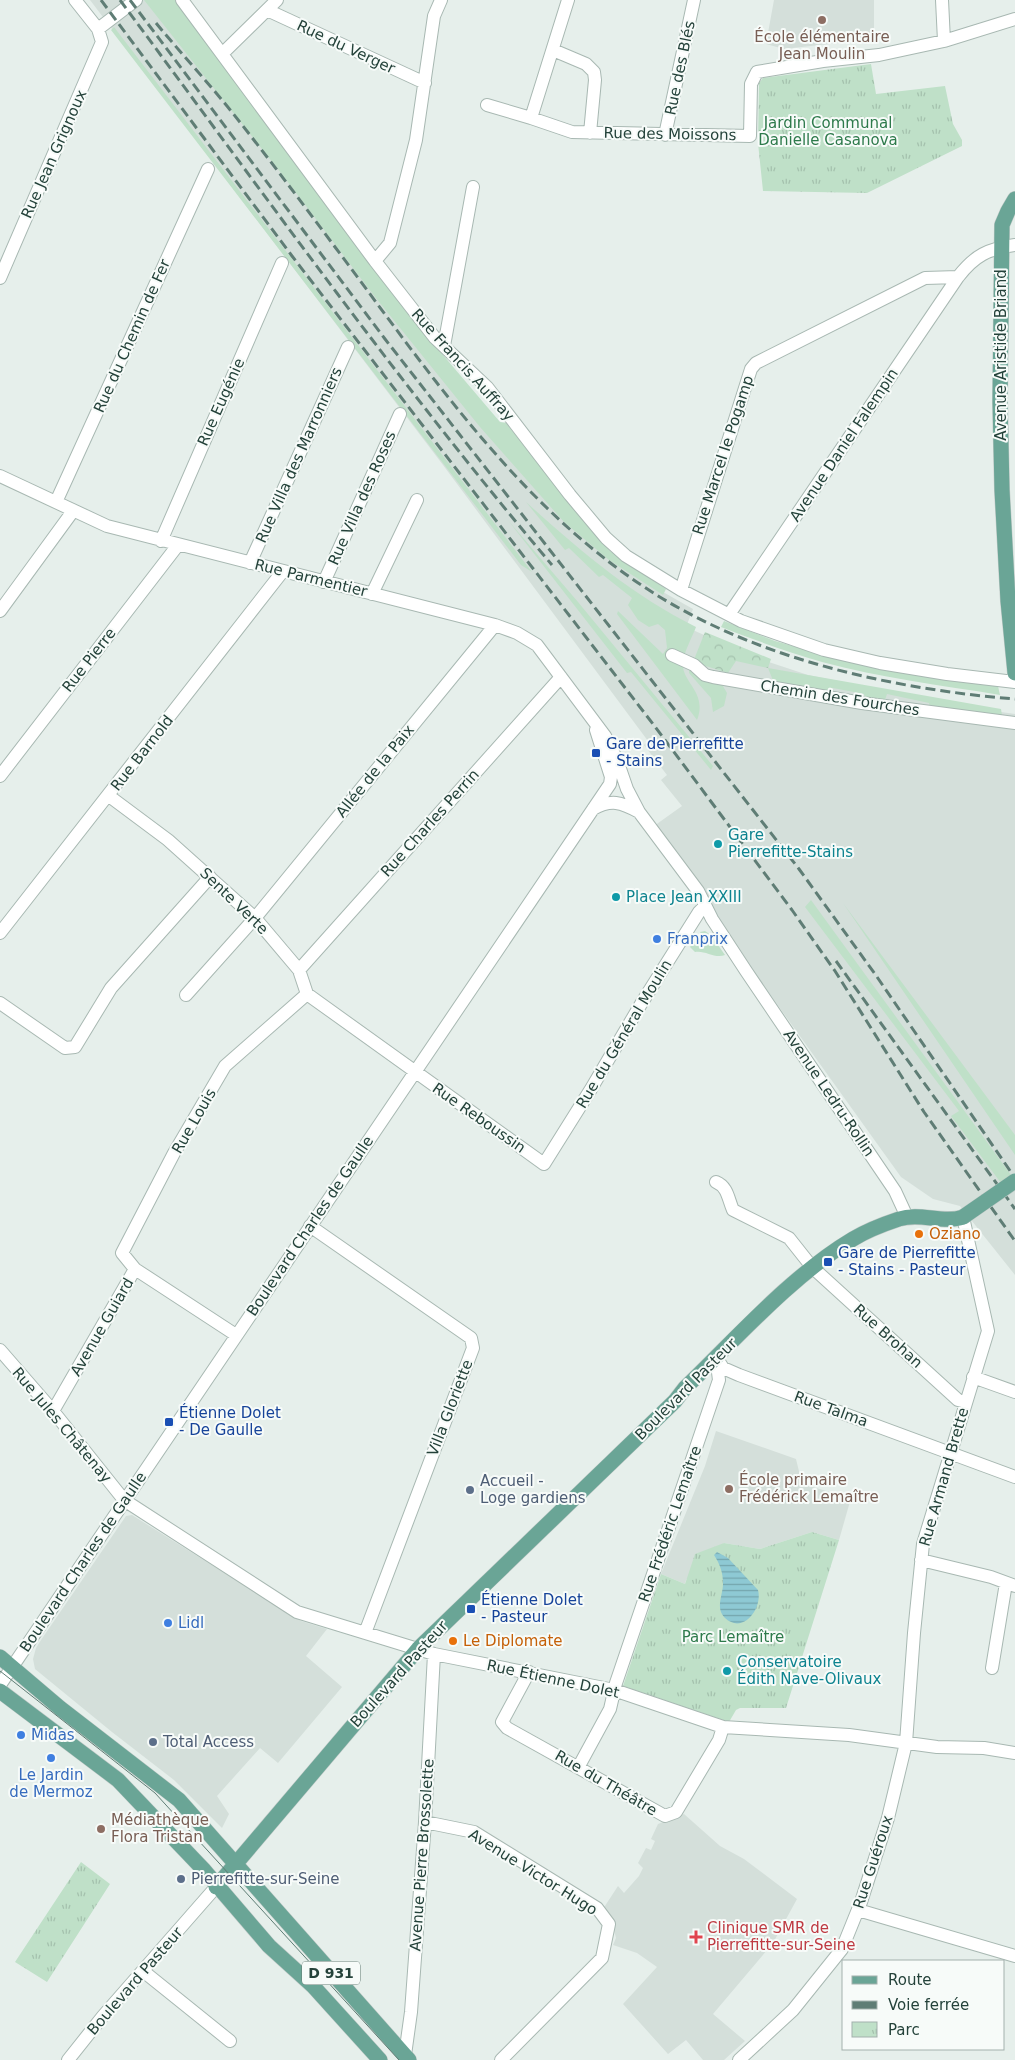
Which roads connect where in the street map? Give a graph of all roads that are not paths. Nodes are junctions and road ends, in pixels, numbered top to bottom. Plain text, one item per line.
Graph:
1 (75, 0) edge
2 (136, 0) edge
3 (182, 0) edge
4 (277, 0) edge
5 (441, 0) edge
6 (568, 0) edge
7 (694, 0) edge
8 (942, 0) edge
9 (267, 10) junction
10 (1015, 19) edge
11 (98, 29) junction
12 (944, 41) junction
13 (553, 50) junction
14 (223, 53) junction
15 (425, 83) junction
16 (487, 105) dead end
17 (531, 118) junction
18 (590, 132) junction
19 (665, 135) junction
20 (208, 169) dead end
21 (472, 187) dead end
22 (1015, 199) edge
23 (1008, 246) edge
24 (375, 261) junction
25 (282, 263) dead end
26 (958, 277) junction
27 (0, 278) edge
28 (444, 346) junction
29 (348, 348) dead end
30 (400, 414) dead end
31 (0, 476) edge
32 (417, 500) dead end
33 (56, 502) junction
34 (73, 511) junction
35 (161, 541) junction
36 (178, 545) junction
37 (250, 563) junction
38 (283, 571) junction
39 (324, 582) junction
40 (681, 590) junction
41 (372, 594) junction
42 (0, 611) edge
43 (730, 613) junction
44 (495, 625) junction
45 (676, 657) dead end
46 (1014, 668) edge
47 (561, 677) junction
48 (1015, 682) edge
49 (592, 718) junction
50 (1015, 723) edge
51 (0, 776) edge
52 (109, 796) junction
53 (593, 809) junction
54 (639, 812) junction
55 (210, 877) junction
56 (706, 906) junction
57 (256, 918) junction
58 (0, 933) edge
59 (299, 970) junction
60 (307, 994) junction
61 (186, 995) dead end
62 (0, 1003) edge
63 (414, 1072) junction
64 (544, 1164) joint
65 (1015, 1181) edge
66 (716, 1182) dead end
67 (907, 1217) junction
68 (963, 1217) junction
69 (310, 1226) junction
70 (812, 1267) junction
71 (135, 1269) junction
72 (236, 1335) junction
73 (0, 1350) edge
74 (716, 1357) junction
75 (973, 1377) junction
76 (1015, 1392) edge
77 (966, 1402) junction
78 (53, 1411) junction
79 (950, 1454) junction
80 (1015, 1477) edge
81 (124, 1500) junction
82 (921, 1560) junction
83 (1011, 1584) edge
84 (365, 1633) junction
85 (418, 1649) junction
86 (434, 1654) junction
87 (0, 1657) edge
88 (12, 1666) junction
89 (992, 1668) dead end
90 (529, 1672) junction
91 (0, 1685) edge
92 (0, 1690) edge
93 (614, 1690) junction
94 (723, 1727) junction
95 (906, 1743) junction
96 (1015, 1752) edge
97 (579, 1766) junction
98 (425, 1822) junction
99 (234, 1864) junction
100 (216, 1887) junction
101 (858, 1910) junction
102 (1015, 1956) edge
103 (143, 1971) junction
104 (230, 2042) dead end
105 (407, 2057) edge
106 (68, 2060) edge
107 (380, 2060) edge
108 (501, 2060) edge
109 (740, 2060) edge

1 - 11 street
2 - 11 street
3 - 14 street, Rue Francis Auffray
4 - 9 street
5 - 15 street
6 - 13 street
7 - 19 street, Rue des Blés
8 - 12 street
9 - 14 street
9 - 15 street, Rue du Verger
10 - 12 street
11 - 27 street, Rue Jean Grignoux
12 - 19 street, Rue des Moissons
13 - 17 street
13 - 18 street, Rue des Moissons
14 - 24 street, Rue Francis Auffray
15 - 24 street
16 - 17 street, Rue des Moissons
17 - 18 street, Rue des Moissons
18 - 19 street, Rue des Moissons
20 - 33 street, Rue du Chemin de Fer
21 - 28 street
22 - 23 main road, Avenue Aristide Briand
23 - 26 street, Avenue Daniel Falempin
23 - 46 main road, Avenue Aristide Briand
24 - 28 street, Rue Francis Auffray
25 - 35 street, Rue Eugénie
26 - 40 street, Rue Marcel le Pogamp
26 - 43 street, Avenue Daniel Falempin
28 - 40 street, Rue Francis Auffray
29 - 37 street, Rue Villa des Marronniers
30 - 39 street, Rue Villa des Roses
31 - 33 street, Rue Parmentier
32 - 41 street
33 - 34 street, Rue Parmentier
34 - 35 street, Rue Parmentier
34 - 42 street
35 - 36 street, Rue Parmentier
36 - 37 street, Rue Parmentier
36 - 51 street, Rue Pierre
37 - 38 street, Rue Parmentier
38 - 39 street, Rue Parmentier
38 - 52 street, Rue Barnold
39 - 41 street, Rue Parmentier
40 - 43 street, Rue Francis Auffray
41 - 44 street, Rue Parmentier
43 - 48 street, Rue Francis Auffray
44 - 47 street, Rue Parmentier
44 - 57 street, Allée de la Paix
45 - 50 street, Chemin des Fourches
47 - 49 street, Rue Parmentier
47 - 59 street, Rue Charles Perrin
49 - 53 street, Rue Parmentier
49 - 54 street, Rue Parmentier
52 - 55 street, Sente Verte
52 - 58 street, Rue Barnold
53 - 54 street
53 - 63 street, Boulevard Charles de Gaulle
54 - 56 street, Rue Parmentier
55 - 57 street, Sente Verte
55 - 62 street
56 - 64 street, Rue du Général Moulin
56 - 67 street, Avenue Ledru-Rollin
57 - 59 street, Sente Verte
57 - 61 street, Allée de la Paix
59 - 60 street, Sente Verte
60 - 63 street
60 - 71 street, Rue Louis
63 - 64 street, Rue Reboussin
63 - 69 street, Boulevard Charles de Gaulle
65 - 68 main road, bridge
66 - 70 street, Rue Brohan
67 - 68 main road
67 - 70 main road, Boulevard Pasteur
68 - 75 street, Rue Armand Brette
69 - 72 street, Boulevard Charles de Gaulle
69 - 84 street, Villa Gloriette
70 - 74 main road, Boulevard Pasteur
70 - 77 street, Rue Brohan
71 - 72 street, Avenue Guiard
71 - 78 street, Avenue Guiard
72 - 81 street, Boulevard Charles de Gaulle
73 - 78 street, Rue Jules Châtenay
74 - 79 street, Rue Talma
74 - 85 main road, Boulevard Pasteur
74 - 93 street, Rue Frédéric Lemaître
75 - 76 street
75 - 77 street, Rue Armand Brette
77 - 79 street, Rue Armand Brette
78 - 81 street, Rue Jules Châtenay
79 - 80 street, Rue Talma
79 - 82 street, Rue Armand Brette
81 - 84 street, Rue Étienne Dolet
81 - 88 street, Boulevard Charles de Gaulle
82 - 83 street
82 - 95 street, Rue Armand Brette
83 - 89 street
84 - 85 street, Rue Étienne Dolet
85 - 86 street, Rue Étienne Dolet
85 - 99 main road, Boulevard Pasteur
86 - 90 street, Rue Étienne Dolet
86 - 98 street, Avenue Pierre Brossolette
87 - 88 main road, D 931
88 - 91 street, Boulevard Charles de Gaulle
88 - 99 main road, D 931
90 - 93 street, Rue Étienne Dolet
90 - 97 street, Rue du Théâtre
92 - 100 main road, D 931
93 - 94 street, Rue Étienne Dolet
93 - 97 street, Rue Frédéric Lemaître
94 - 95 street, Rue Étienne Dolet
94 - 97 street, Rue du Théâtre
95 - 96 street, Rue Étienne Dolet
95 - 101 street, Rue Guéroux
98 - 105 street, Avenue Pierre Brossolette
98 - 108 street, Avenue Victor Hugo
99 - 100 main road, Boulevard Pasteur
99 - 105 main road, D 931
100 - 103 street, Boulevard Pasteur
100 - 107 main road, D 931
101 - 102 street
101 - 109 street, Rue Guéroux
103 - 104 street
103 - 106 street, Boulevard Pasteur

